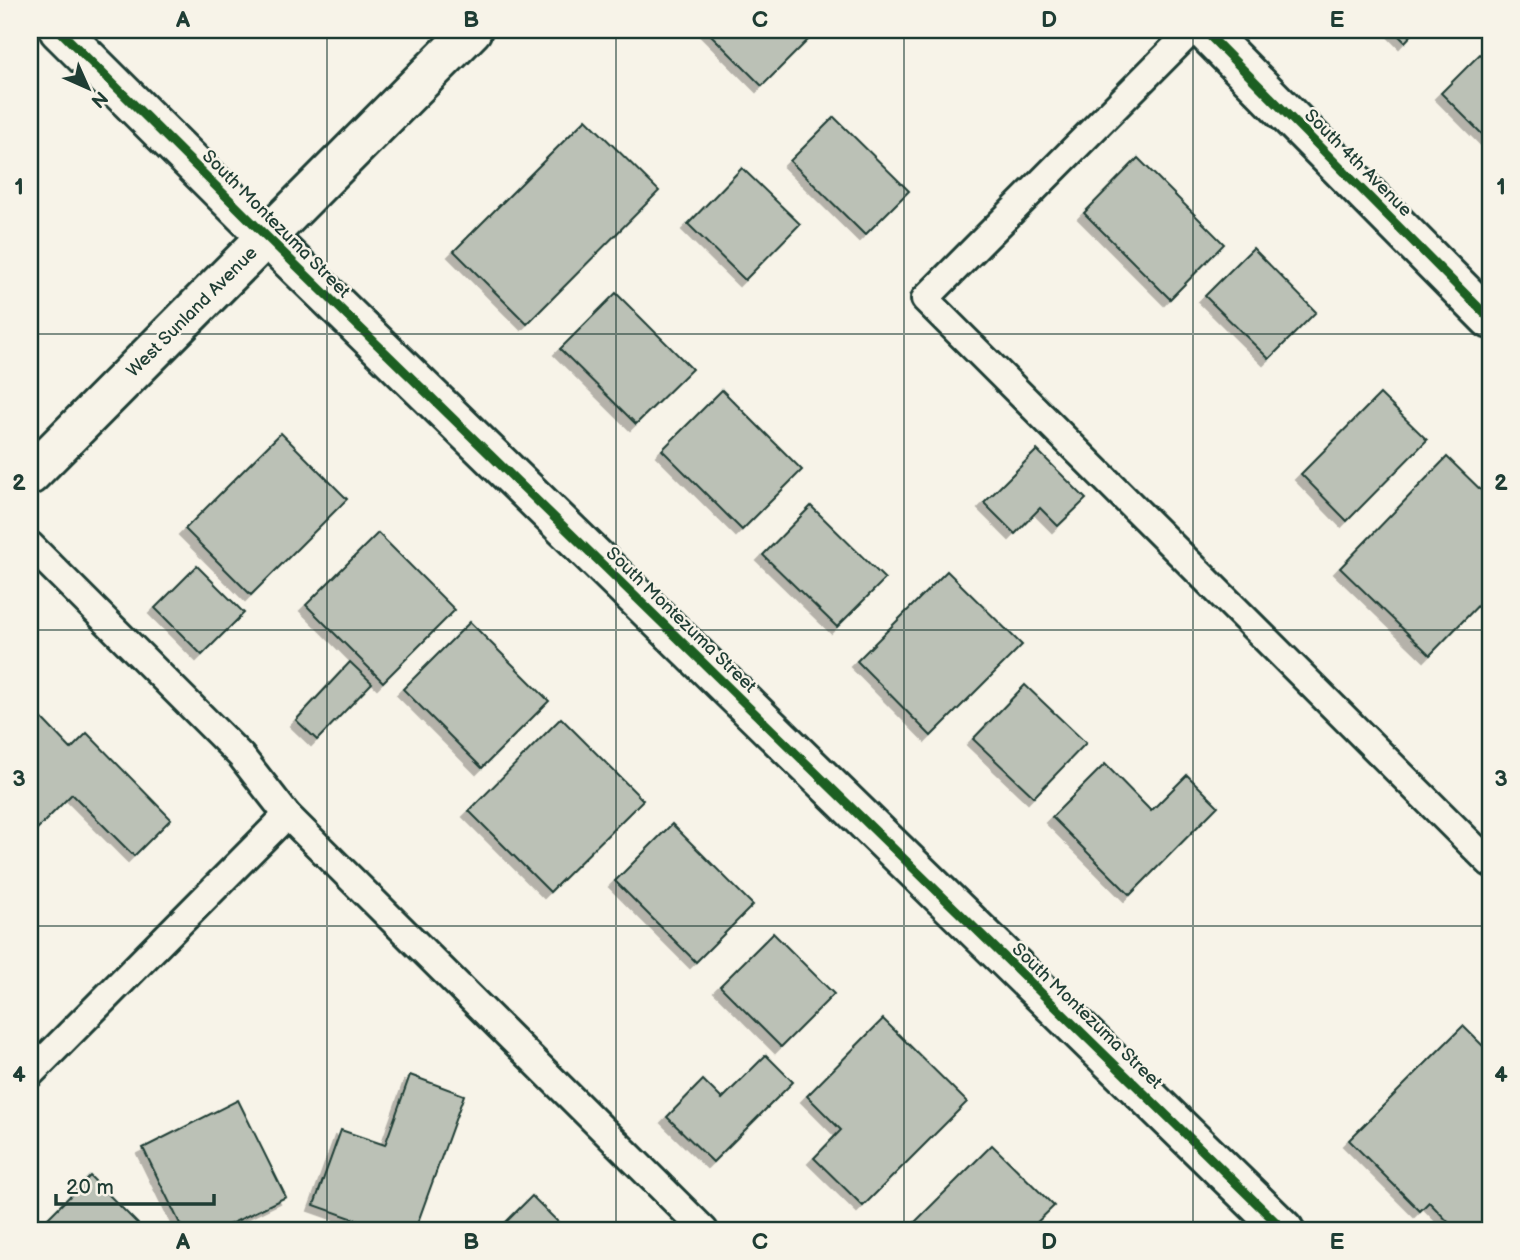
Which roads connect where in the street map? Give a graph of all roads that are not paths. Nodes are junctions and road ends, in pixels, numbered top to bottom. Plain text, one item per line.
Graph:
1 (59, 30) edge
2 (472, 30) edge
3 (1192, 30) edge
4 (1204, 30) edge
5 (266, 236) junction
6 (1490, 318) edge
7 (30, 475) edge
8 (30, 545) edge
9 (287, 815) junction
10 (1490, 863) edge
11 (30, 1074) edge
12 (704, 1230) edge
13 (1284, 1230) edge

1 - 5 street, South Montezuma Street
2 - 5 street, West Sunland Avenue
3 - 10 lane
4 - 6 street, South 4th Avenue
5 - 7 street, West Sunland Avenue
5 - 13 street, South Montezuma Street
8 - 9 lane
9 - 11 lane
9 - 12 lane

